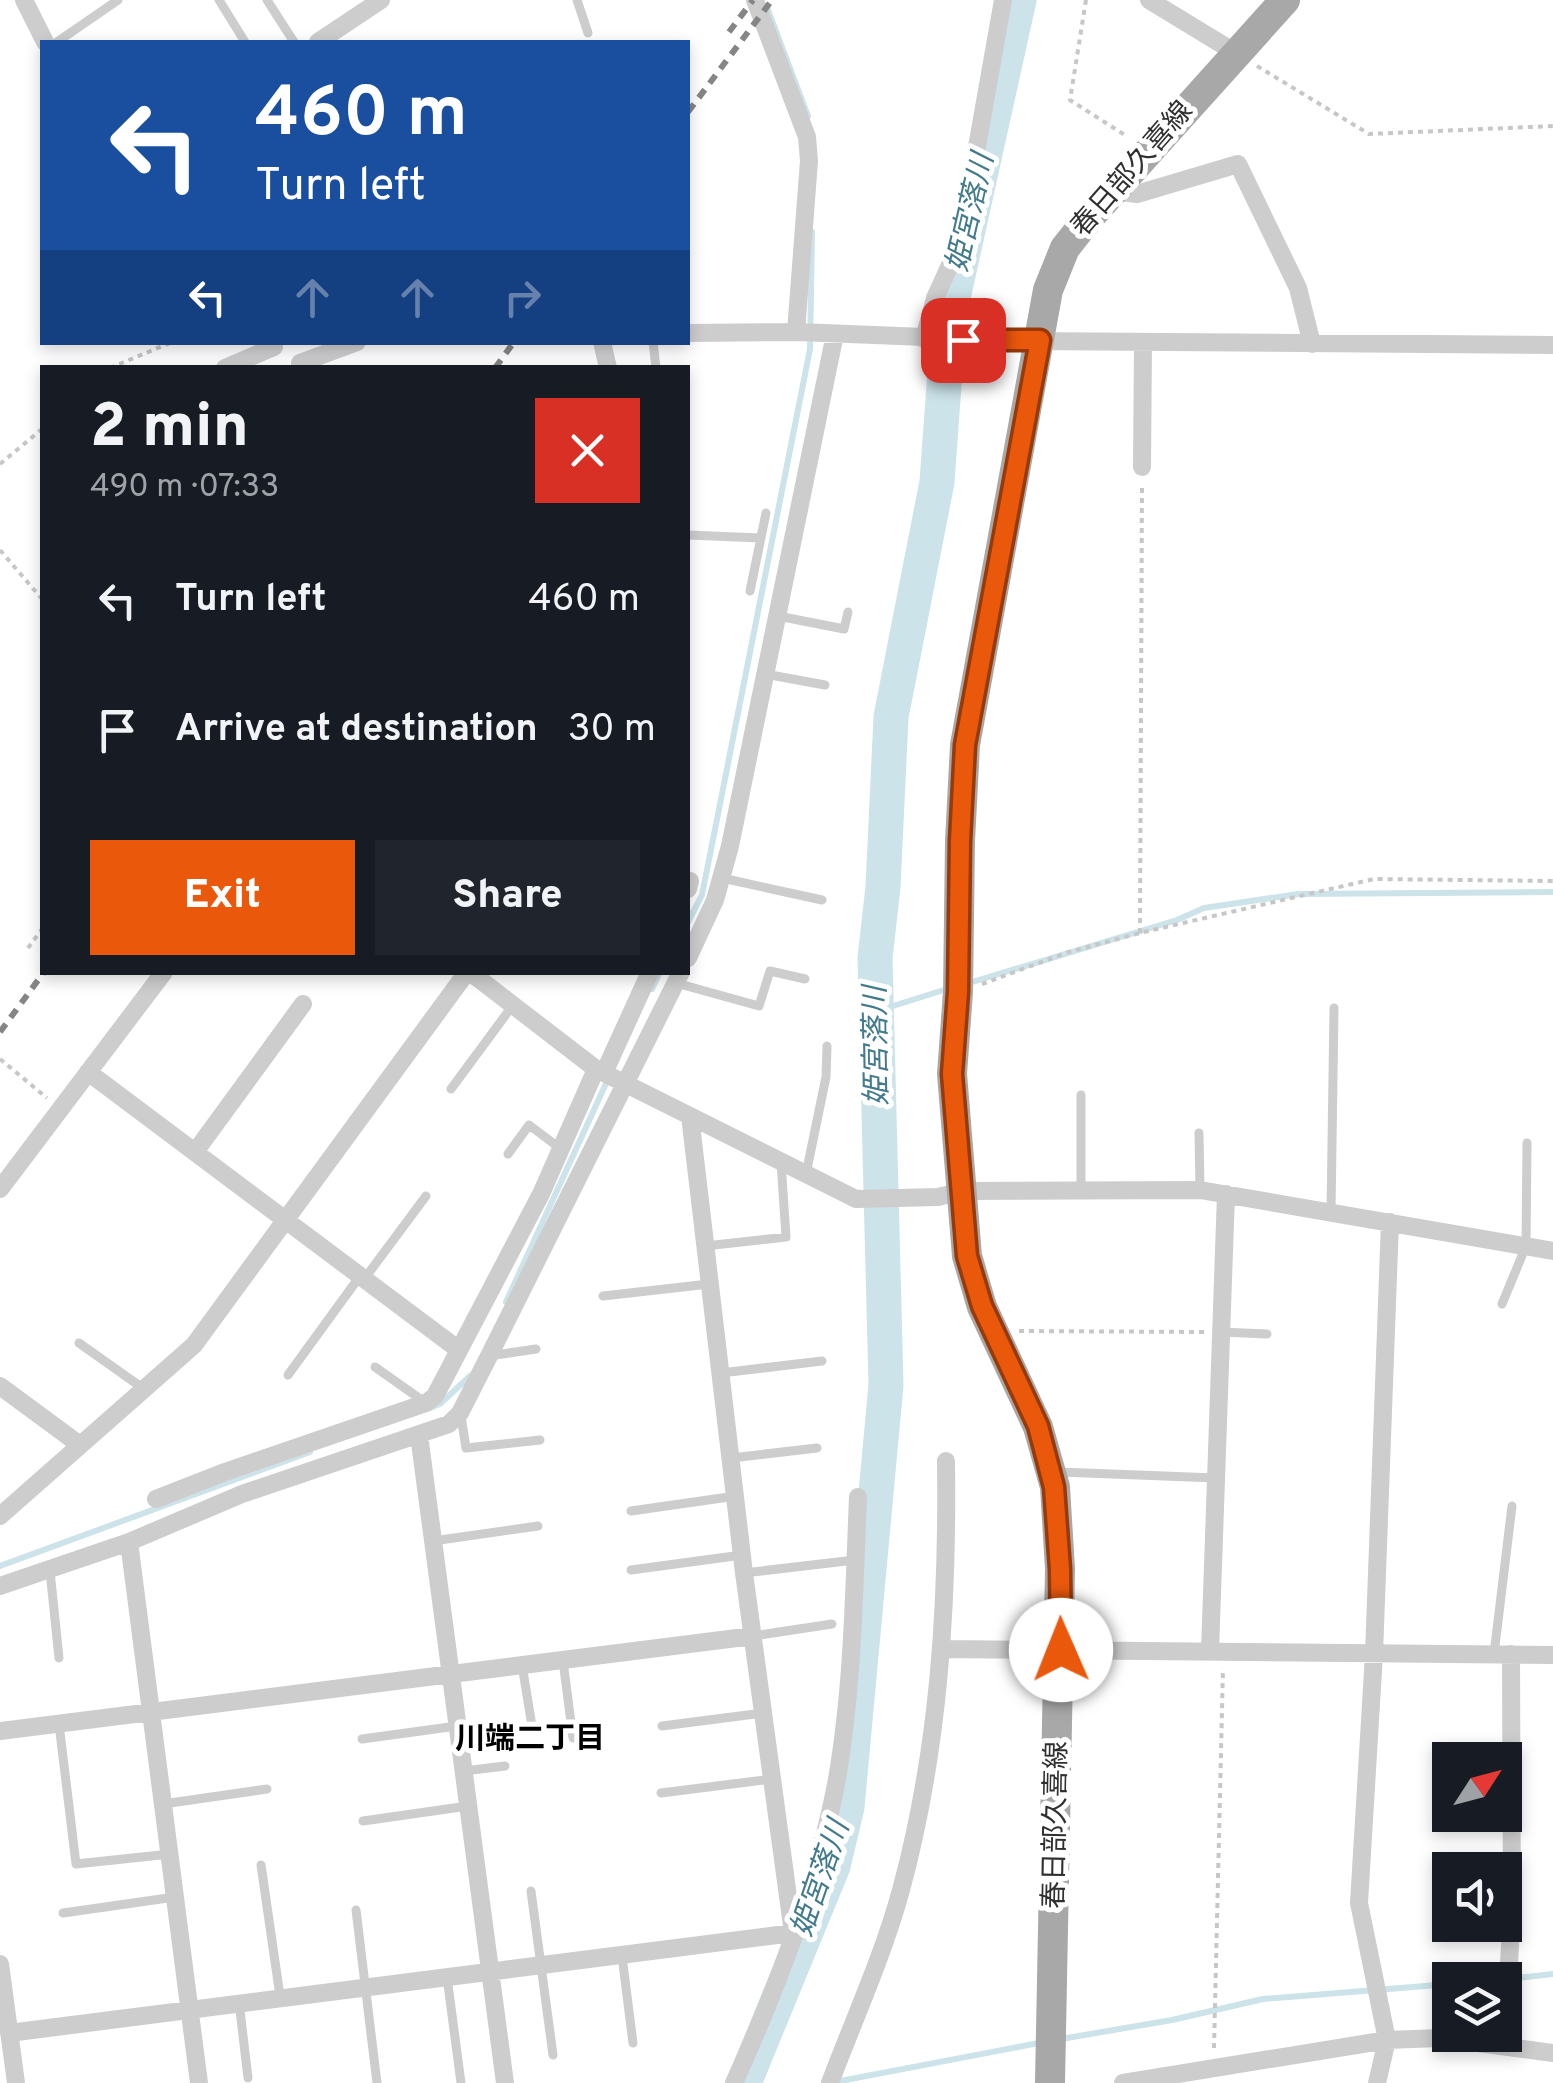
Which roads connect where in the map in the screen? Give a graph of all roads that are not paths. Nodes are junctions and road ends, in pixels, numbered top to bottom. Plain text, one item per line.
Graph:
1 (24, 0) edge
2 (118, 0) edge
3 (219, 0) edge
4 (267, 0) edge
5 (380, 0) edge
6 (577, 0) edge
7 (755, 0) edge
8 (1003, 0) edge
9 (1149, 0) edge
10 (1284, 0) edge
11 (356, 7) edge
12 (588, 33) dead end
13 (45, 40) edge
14 (59, 40) edge
15 (244, 40) edge
16 (293, 40) edge
17 (320, 40) edge
18 (1236, 53) junction
19 (1111, 191) junction
20 (798, 332) junction
21 (690, 333) edge
22 (831, 333) junction
23 (928, 339) junction
24 (1032, 341) junction
25 (1143, 342) junction
26 (1312, 344) junction
27 (271, 345) edge
28 (1553, 345) edge
29 (335, 346) edge
30 (231, 365) edge
31 (300, 365) edge
32 (303, 365) edge
33 (1142, 467) road end
34 (766, 513) dead end
35 (690, 535) edge
36 (761, 538) junction
37 (750, 590) dead end
38 (848, 612) dead end
39 (778, 616) junction
40 (766, 674) junction
41 (825, 685) dead end
42 (721, 878) junction
43 (822, 900) dead end
44 (690, 954) edge
45 (162, 975) edge
46 (467, 975) edge
47 (473, 975) edge
48 (648, 975) edge
49 (678, 978) edge
50 (805, 979) dead end
51 (303, 1004) dead end
52 (513, 1005) junction
53 (1334, 1008) dead end
54 (827, 1046) dead end
55 (600, 1071) junction
56 (88, 1072) junction
57 (625, 1084) junction
58 (450, 1089) dead end
59 (1081, 1094) dead end
60 (690, 1116) junction
61 (1199, 1133) dead end
62 (1528, 1144) dead end
63 (561, 1149) junction
64 (195, 1152) junction
65 (508, 1154) dead end
66 (781, 1162) junction
67 (806, 1174) junction
68 (0, 1189) edge
69 (1081, 1190) junction
70 (1200, 1190) junction
71 (950, 1194) junction
72 (1226, 1194) junction
73 (426, 1196) dead end
74 (1331, 1212) junction
75 (286, 1220) junction
76 (1390, 1222) junction
77 (706, 1246) junction
78 (1526, 1246) junction
79 (1553, 1250) edge
80 (362, 1277) junction
81 (710, 1284) junction
82 (602, 1296) dead end
83 (1502, 1304) dead end
84 (1221, 1332) junction
85 (1267, 1334) dead end
86 (78, 1343) dead end
87 (459, 1350) junction
88 (536, 1350) dead end
89 (489, 1356) junction
90 (822, 1361) dead end
91 (376, 1367) dead end
92 (721, 1373) junction
93 (288, 1375) dead end
94 (0, 1386) edge
95 (144, 1389) junction
96 (426, 1403) junction
97 (460, 1412) junction
98 (419, 1435) junction
99 (540, 1440) dead end
100 (80, 1445) junction
101 (817, 1448) dead end
102 (731, 1458) junction
103 (946, 1460) dead end
104 (1050, 1472) junction
105 (1216, 1478) junction
106 (736, 1496) junction
107 (858, 1497) dead end
108 (156, 1499) dead end
109 (1512, 1506) dead end
110 (631, 1510) dead end
111 (0, 1516) edge
112 (538, 1526) dead end
113 (433, 1541) junction
114 (129, 1542) junction
115 (855, 1560) junction
116 (744, 1564) junction
117 (631, 1570) dead end
118 (50, 1571) junction
119 (0, 1586) edge
120 (832, 1624) dead end
121 (753, 1636) junction
122 (942, 1649) junction
123 (1061, 1650) junction
124 (1216, 1652) junction
125 (1374, 1654) junction
126 (1503, 1654) junction
127 (1553, 1655) edge
128 (59, 1658) dead end
129 (563, 1660) junction
130 (522, 1665) junction
131 (450, 1674) junction
132 (151, 1712) junction
133 (764, 1713) junction
134 (58, 1724) junction
135 (457, 1726) junction
136 (532, 1726) dead end
137 (662, 1726) dead end
138 (0, 1731) edge
139 (572, 1738) dead end
140 (362, 1739) dead end
141 (505, 1766) dead end
142 (464, 1771) junction
143 (772, 1779) junction
144 (267, 1789) dead end
145 (661, 1793) dead end
146 (163, 1804) junction
147 (468, 1806) junction
148 (363, 1821) dead end
149 (170, 1854) junction
150 (260, 1865) dead end
151 (531, 1891) dead end
152 (175, 1897) junction
153 (356, 1910) dead end
154 (64, 1913) dead end
155 (793, 1932) junction
156 (622, 1954) junction
157 (1509, 1962) edge
158 (541, 1963) junction
159 (0, 1964) edge
160 (490, 1970) junction
161 (447, 1975) junction
162 (365, 1985) junction
163 (280, 1996) junction
164 (239, 2001) junction
165 (190, 2007) junction
166 (9, 2032) junction
167 (1432, 2038) edge
168 (1387, 2040) junction
169 (634, 2042) dead end
170 (1522, 2043) edge
171 (1553, 2053) edge
172 (553, 2055) dead end
173 (248, 2078) dead end
174 (16, 2083) edge
175 (199, 2083) edge
176 (377, 2083) edge
177 (461, 2083) edge
178 (505, 2083) edge
179 (734, 2083) edge
180 (830, 2083) edge
181 (1050, 2083) edge
182 (1122, 2083) edge
183 (1376, 2083) edge

1 - 13 street
2 - 14 lane
3 - 15 lane
4 - 16 lane
5 - 11 street
6 - 12 lane
7 - 20 street
8 - 23 street
9 - 18 street
10 - 18 main road, 春日部久喜線
11 - 17 street
18 - 19 main road, 春日部久喜線
19 - 24 main road, 春日部久喜線
19 - 26 street
20 - 21 street
20 - 22 street
22 - 23 street
22 - 39 street
23 - 24 street
24 - 25 street
24 - 71 main road, 春日部久喜線
25 - 26 street
25 - 33 street
26 - 28 street
27 - 30 street
27 - 31 street
29 - 32 street
34 - 36 lane
35 - 36 lane
36 - 37 lane
38 - 39 lane
39 - 40 street
40 - 41 lane
40 - 42 street
42 - 43 lane
42 - 44 street
45 - 56 street
46 - 75 street
47 - 52 street
48 - 55 street
49 - 50 lane
49 - 57 street
51 - 64 street
52 - 55 street
52 - 58 lane
53 - 74 lane
54 - 67 lane
55 - 57 street
55 - 63 street
56 - 64 street
56 - 68 street
57 - 60 street
57 - 89 street
59 - 69 lane
60 - 66 street
60 - 77 street
61 - 70 lane
62 - 78 lane
63 - 65 lane
63 - 87 street
64 - 75 street
66 - 67 street
66 - 77 lane
67 - 71 street
69 - 70 street
69 - 71 street
70 - 72 street
71 - 104 main road, 春日部久喜線
72 - 74 street
72 - 84 street
73 - 80 lane
74 - 76 street
75 - 80 street
75 - 95 street
76 - 78 street
76 - 125 street
77 - 81 street
78 - 79 street
78 - 83 lane
80 - 87 street
80 - 93 lane
81 - 82 lane
81 - 92 street
84 - 85 lane
84 - 105 street
86 - 95 lane
87 - 96 street
88 - 89 lane
89 - 97 street
90 - 92 lane
91 - 96 lane
92 - 102 street
94 - 100 street
95 - 100 street
96 - 108 street
97 - 98 street
97 - 99 lane
98 - 113 street
98 - 114 street
100 - 111 street
101 - 102 lane
102 - 106 street
103 - 122 street
104 - 105 lane
104 - 123 main road, 春日部久喜線
105 - 124 street
106 - 110 lane
106 - 116 street
107 - 115 street
109 - 126 lane
112 - 113 lane
113 - 131 street
114 - 118 street
114 - 132 street
115 - 116 lane
115 - 155 street
116 - 117 lane
116 - 121 street
118 - 119 street
118 - 128 lane
120 - 121 lane
121 - 129 street
121 - 133 street
122 - 123 street
122 - 180 street
123 - 124 street
123 - 181 main road, 春日部久喜線
124 - 125 street
125 - 126 street
125 - 168 street
126 - 127 street
126 - 157 street
129 - 130 street
129 - 139 lane
130 - 131 street
130 - 136 lane
131 - 132 street
131 - 135 street
132 - 134 street
132 - 146 street
133 - 137 lane
133 - 143 street
134 - 138 street
134 - 149 lane
135 - 140 lane
135 - 142 street
141 - 142 lane
142 - 147 street
143 - 145 lane
143 - 155 street
144 - 146 lane
146 - 149 street
147 - 148 lane
147 - 160 street
149 - 152 street
150 - 163 lane
151 - 158 lane
152 - 154 lane
152 - 165 street
153 - 162 lane
155 - 156 street
155 - 179 street
156 - 158 street
156 - 169 lane
158 - 160 street
158 - 172 lane
159 - 166 street
160 - 161 street
160 - 178 street
161 - 162 street
161 - 177 lane
162 - 163 street
162 - 176 lane
163 - 164 street
164 - 165 street
164 - 173 lane
165 - 166 street
165 - 175 street
166 - 174 street
167 - 168 street
168 - 182 street
168 - 183 street
170 - 171 street

